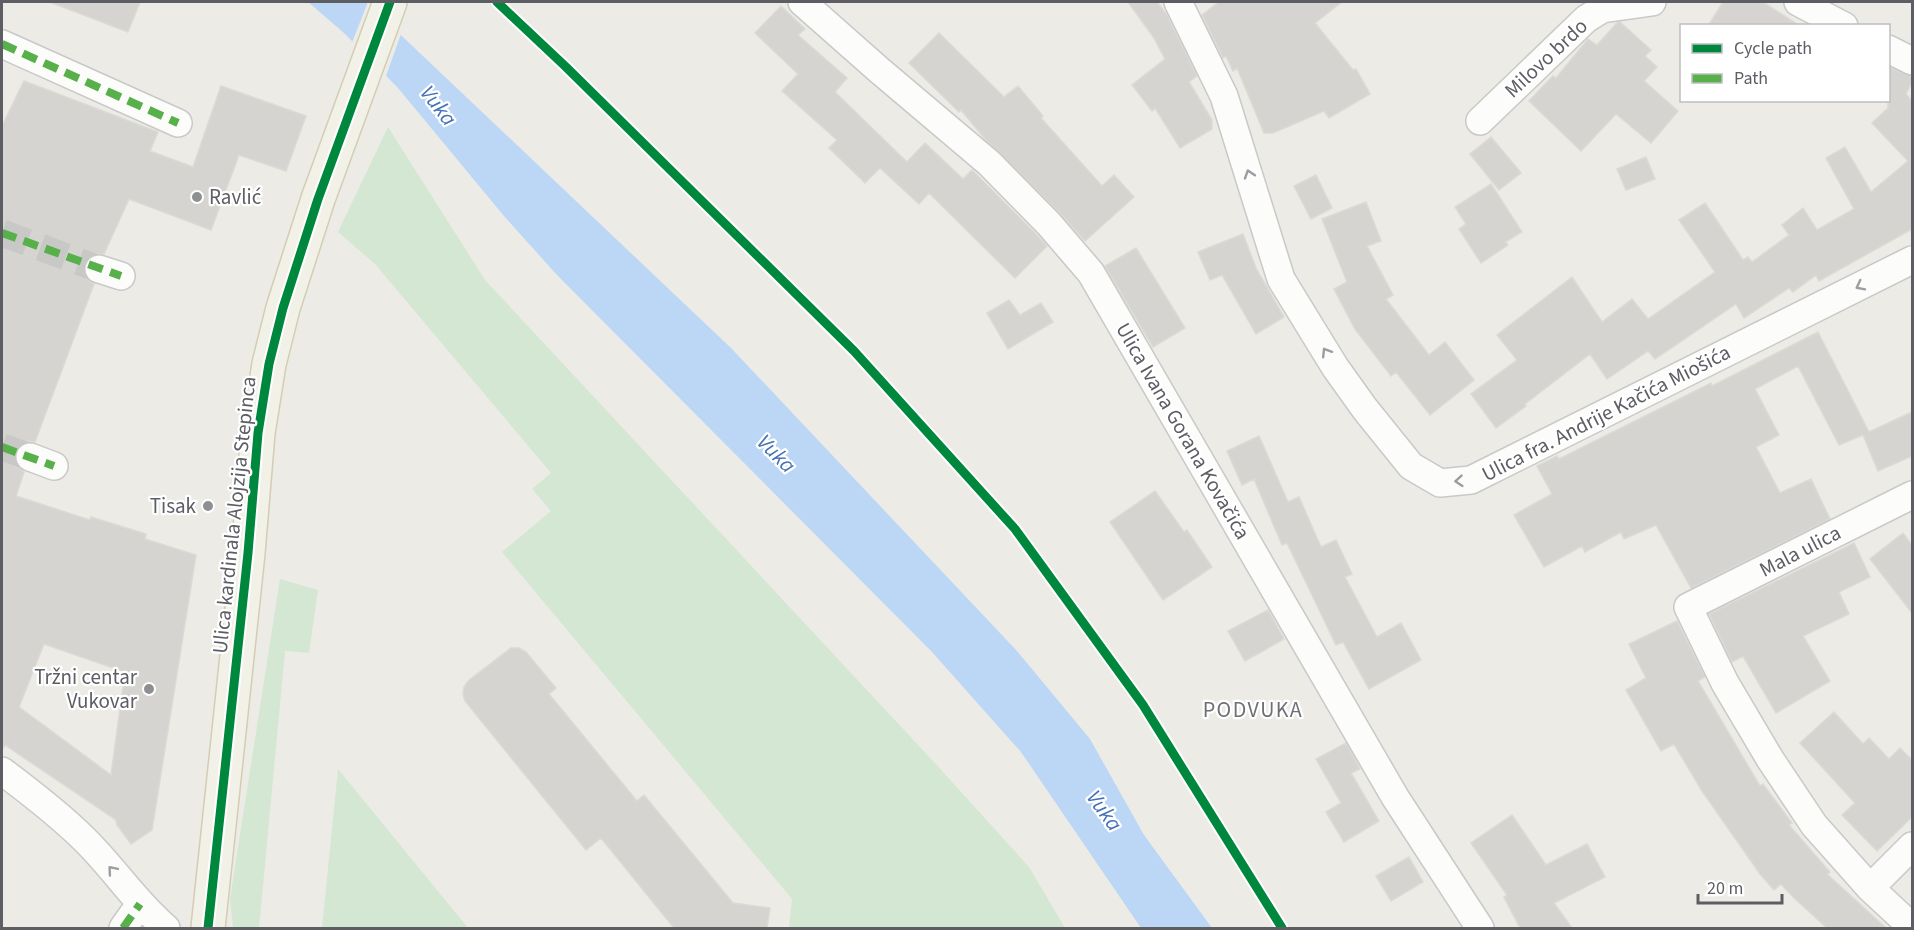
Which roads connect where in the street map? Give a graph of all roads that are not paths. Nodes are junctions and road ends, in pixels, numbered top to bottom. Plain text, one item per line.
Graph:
1 (390, 2) edge
2 (802, 2) edge
3 (1180, 2) edge
4 (1652, 2) edge
5 (1798, 2) edge
6 (1840, 24) edge
7 (2, 44) edge
8 (1890, 50) edge
9 (1912, 61) edge
10 (1480, 121) dead end
11 (178, 123) dead end
12 (1912, 260) edge
13 (1912, 495) edge
14 (2, 771) edge
15 (1912, 846) edge
16 (1870, 888) junction
17 (140, 904) junction
18 (1912, 927) edge
19 (123, 928) edge
20 (166, 928) edge
21 (208, 928) edge
22 (1480, 928) edge

1 - 21 main road, Ulica kardinala Alojzija Stepinca
2 - 22 street, Ulica Ivana Gorana Kovačića
12 -> 3 street, Ulica fra. Andrije Kačića Miošića
4 - 10 street, Milovo brdo
5 - 6 street
7 - 11 street
8 - 9 street
13 - 16 street, Mala ulica
17 -> 14 street
15 - 16 street
16 - 18 street
17 - 19 street
17 - 20 street

